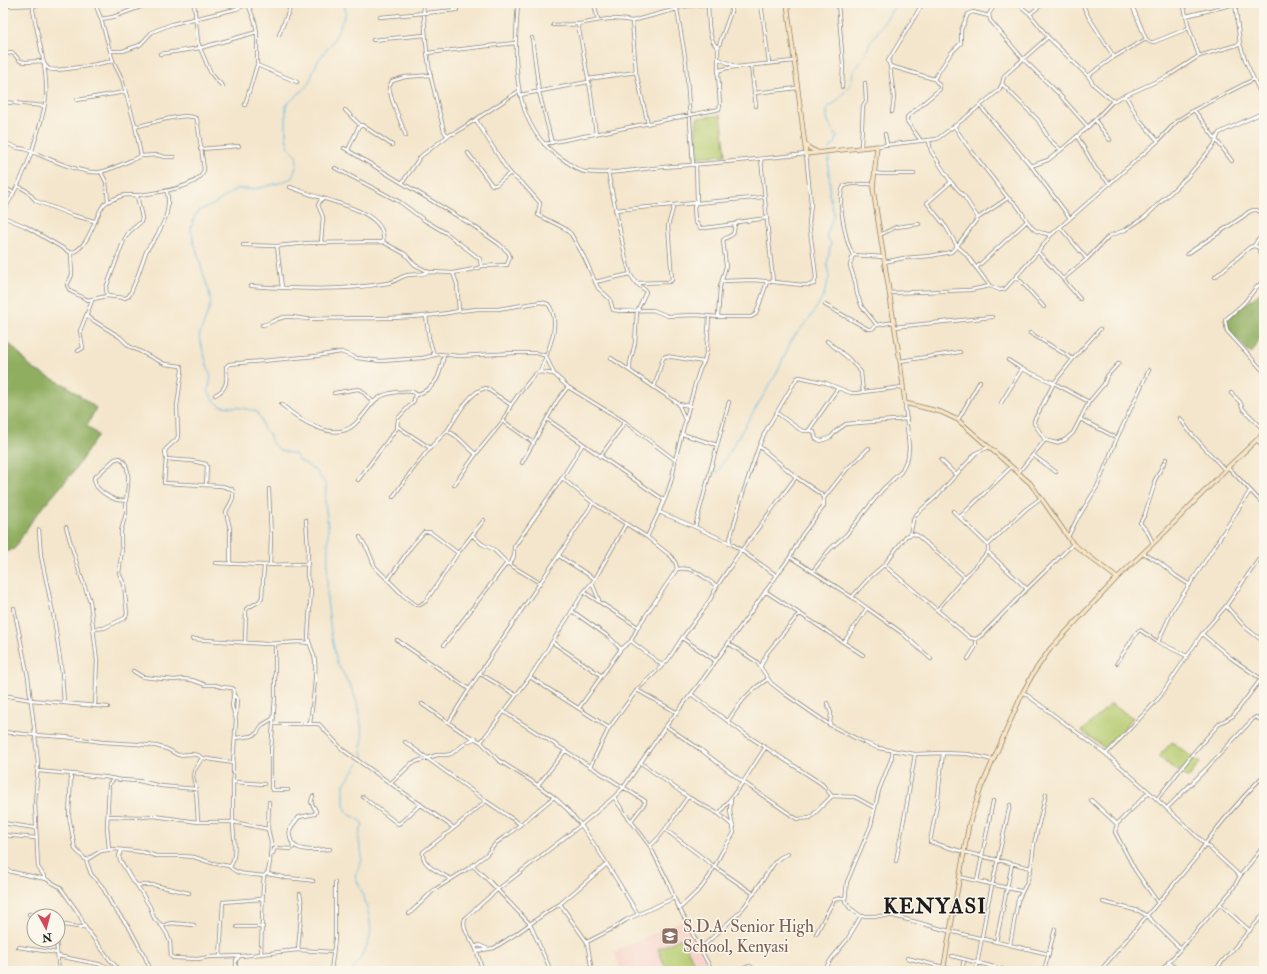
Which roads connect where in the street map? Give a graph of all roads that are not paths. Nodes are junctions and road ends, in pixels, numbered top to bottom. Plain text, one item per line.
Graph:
1 (40, 3) edge
2 (95, 3) edge
3 (151, 3) edge
4 (194, 3) edge
5 (292, 3) edge
6 (423, 3) edge
7 (518, 3) edge
8 (594, 3) edge
9 (680, 3) edge
10 (715, 3) edge
11 (734, 3) edge
12 (761, 3) edge
13 (803, 3) edge
14 (838, 3) edge
15 (923, 3) edge
16 (996, 3) edge
17 (1017, 3) edge
18 (1044, 3) edge
19 (1082, 3) edge
20 (1131, 3) edge
21 (1183, 3) edge
22 (250, 4) edge
23 (708, 4) junction
24 (787, 4) edge
25 (1235, 4) edge
26 (36, 5) junction
27 (3, 6) edge
28 (680, 7) junction
29 (677, 9) junction
30 (457, 10) dead end
31 (424, 12) junction
32 (1030, 14) junction
33 (989, 16) junction
34 (1186, 16) junction
35 (380, 17) dead end
36 (196, 18) junction
37 (101, 19) junction
38 (598, 20) junction
39 (632, 21) junction
40 (578, 24) junction
41 (552, 25) dead end
42 (1189, 28) junction
43 (257, 32) junction
44 (279, 35) dead end
45 (425, 35) junction
46 (1048, 37) junction
47 (532, 38) dead end
48 (1146, 39) junction
49 (373, 40) dead end
50 (515, 43) junction
51 (1240, 44) junction
52 (200, 48) junction
53 (718, 48) junction
54 (110, 51) junction
55 (427, 53) junction
56 (3, 54) edge
57 (160, 54) dead end
58 (1199, 56) junction
59 (1114, 57) junction
60 (719, 59) junction
61 (1023, 59) junction
62 (794, 60) junction
63 (43, 61) junction
64 (113, 61) junction
65 (769, 63) junction
66 (257, 64) junction
67 (751, 66) junction
68 (890, 66) junction
69 (738, 67) junction
70 (636, 72) junction
71 (718, 73) junction
72 (431, 74) junction
73 (1088, 76) junction
74 (934, 78) junction
75 (1254, 79) junction
76 (588, 81) junction
77 (297, 82) dead end
78 (865, 83) dead end
79 (1002, 84) junction
80 (223, 86) dead end
81 (842, 87) dead end
82 (798, 88) junction
83 (125, 92) junction
84 (539, 92) junction
85 (520, 93) junction
86 (754, 94) junction
87 (1125, 95) junction
88 (77, 100) dead end
89 (1113, 101) junction
90 (1264, 101) edge
91 (3, 102) edge
92 (245, 104) dead end
93 (44, 106) junction
94 (756, 106) dead end
95 (980, 106) junction
96 (345, 110) dead end
97 (1194, 110) junction
98 (892, 112) dead end
99 (1264, 112) edge
100 (690, 115) junction
101 (476, 120) junction
102 (1095, 120) junction
103 (648, 124) junction
104 (360, 125) junction
105 (135, 126) junction
106 (954, 126) junction
107 (1088, 127) junction
108 (596, 134) junction
109 (885, 134) dead end
110 (449, 135) junction
111 (406, 136) dead end
112 (1077, 136) junction
113 (1110, 140) dead end
114 (1216, 140) junction
115 (921, 141) junction
116 (929, 141) junction
117 (1158, 141) junction
118 (3, 142) edge
119 (552, 142) junction
120 (804, 142) junction
121 (544, 144) junction
122 (887, 144) junction
123 (392, 145) dead end
124 (239, 146) dead end
125 (877, 146) junction
126 (861, 147) junction
127 (344, 148) dead end
128 (200, 149) junction
129 (348, 150) junction
130 (1061, 150) junction
131 (31, 152) junction
132 (468, 153) dead end
133 (818, 153) junction
134 (806, 154) junction
135 (141, 156) junction
136 (174, 156) dead end
137 (761, 159) junction
138 (1232, 161) dead end
139 (694, 165) junction
140 (1031, 166) junction
141 (335, 168) dead end
142 (100, 172) junction
143 (510, 172) junction
144 (608, 172) junction
145 (874, 172) junction
146 (914, 174) dead end
147 (951, 182) junction
148 (402, 183) junction
149 (872, 184) junction
150 (1110, 184) junction
151 (18, 186) junction
152 (3, 187) edge
153 (290, 187) dead end
154 (167, 192) junction
155 (14, 193) junction
156 (137, 196) junction
157 (765, 197) junction
158 (322, 198) junction
159 (1008, 198) junction
160 (108, 201) junction
161 (695, 204) junction
162 (674, 205) junction
163 (615, 210) junction
164 (3, 212) edge
165 (1264, 216) edge
166 (3, 217) edge
167 (767, 218) junction
168 (978, 218) junction
169 (1070, 218) junction
170 (94, 221) junction
171 (1026, 222) junction
172 (735, 224) junction
173 (919, 224) dead end
174 (1060, 228) junction
175 (1264, 234) edge
176 (1051, 235) junction
177 (880, 236) junction
178 (383, 242) junction
179 (321, 244) junction
180 (242, 245) dead end
181 (277, 246) junction
182 (957, 246) junction
183 (1254, 246) junction
184 (1038, 252) junction
185 (71, 253) junction
186 (1187, 254) dead end
187 (853, 255) junction
188 (884, 257) junction
189 (1087, 259) junction
190 (1264, 260) edge
191 (884, 262) junction
192 (481, 266) junction
193 (976, 268) junction
194 (429, 272) junction
195 (453, 273) junction
196 (630, 274) junction
197 (1017, 277) junction
198 (1215, 277) dead end
199 (1063, 279) junction
200 (1264, 280) edge
201 (722, 281) junction
202 (595, 282) junction
203 (767, 282) junction
204 (773, 282) junction
205 (636, 284) junction
206 (251, 286) dead end
207 (990, 286) junction
208 (282, 288) junction
209 (889, 293) junction
210 (107, 296) junction
211 (1080, 299) dead end
212 (92, 300) junction
213 (825, 305) dead end
214 (1044, 307) dead end
215 (459, 311) junction
216 (637, 311) junction
217 (86, 316) junction
218 (426, 316) junction
219 (709, 316) junction
220 (718, 317) junction
221 (992, 317) dead end
222 (894, 322) junction
223 (262, 325) dead end
224 (878, 325) junction
225 (894, 327) junction
226 (1100, 329) dead end
227 (1030, 333) dead end
228 (827, 341) dead end
229 (78, 351) dead end
230 (960, 352) dead end
231 (434, 355) junction
232 (444, 355) junction
233 (546, 356) junction
234 (611, 358) dead end
235 (1073, 358) junction
236 (1008, 360) dead end
237 (900, 361) junction
238 (704, 362) junction
239 (1119, 363) dead end
240 (1022, 369) junction
241 (630, 370) junction
242 (1149, 370) dead end
243 (540, 372) junction
244 (1264, 372) edge
245 (554, 374) junction
246 (980, 381) dead end
247 (1054, 383) junction
248 (568, 387) junction
249 (903, 387) junction
250 (654, 388) junction
251 (838, 388) junction
252 (863, 392) junction
253 (334, 393) dead end
254 (1232, 393) dead end
255 (215, 395) dead end
256 (416, 395) junction
257 (373, 402) junction
258 (729, 402) dead end
259 (1090, 402) junction
260 (905, 403) junction
261 (1000, 403) dead end
262 (281, 404) dead end
263 (679, 404) junction
264 (511, 405) junction
265 (690, 406) junction
266 (777, 413) junction
267 (1180, 418) dead end
268 (548, 419) junction
269 (1080, 419) junction
270 (907, 420) junction
271 (958, 420) junction
272 (503, 421) junction
273 (686, 421) junction
274 (625, 422) junction
275 (397, 426) junction
276 (809, 430) junction
277 (447, 431) junction
278 (1264, 431) edge
279 (682, 434) junction
280 (1117, 438) junction
281 (1045, 440) junction
282 (1256, 440) junction
283 (534, 443) junction
284 (583, 444) junction
285 (717, 446) junction
286 (759, 446) junction
287 (990, 447) junction
288 (430, 448) junction
289 (869, 448) dead end
290 (1264, 448) edge
291 (476, 454) junction
292 (1033, 455) junction
293 (600, 457) junction
294 (166, 459) junction
295 (1166, 459) dead end
296 (675, 460) junction
297 (941, 460) dead end
298 (522, 464) dead end
299 (1012, 467) junction
300 (1226, 468) junction
301 (1056, 472) dead end
302 (1018, 473) junction
303 (956, 475) junction
304 (562, 478) junction
305 (796, 478) junction
306 (358, 480) dead end
307 (206, 485) junction
308 (454, 485) dead end
309 (269, 489) dead end
310 (1250, 491) junction
311 (393, 497) dead end
312 (824, 498) junction
313 (1041, 498) junction
314 (126, 500) junction
315 (664, 500) junction
316 (593, 503) junction
317 (1264, 505) edge
318 (952, 511) dead end
319 (659, 512) junction
320 (960, 517) junction
321 (306, 520) dead end
322 (484, 520) dead end
323 (626, 524) junction
324 (66, 526) dead end
325 (695, 527) junction
326 (39, 530) dead end
327 (472, 535) junction
328 (910, 535) junction
329 (360, 537) dead end
330 (647, 537) junction
331 (1068, 538) junction
332 (729, 543) junction
333 (1153, 543) junction
334 (988, 544) junction
335 (1073, 544) junction
336 (741, 551) junction
337 (988, 552) junction
338 (458, 553) junction
339 (1143, 553) junction
340 (1264, 553) edge
341 (559, 556) junction
342 (790, 557) junction
343 (507, 562) junction
344 (215, 563) dead end
345 (230, 563) junction
346 (308, 564) junction
347 (264, 565) junction
348 (270, 565) junction
349 (510, 565) junction
350 (884, 565) junction
351 (677, 569) junction
352 (813, 571) junction
353 (776, 575) junction
354 (965, 577) junction
355 (1117, 578) junction
356 (595, 579) junction
357 (388, 580) junction
358 (540, 583) junction
359 (592, 583) junction
360 (1190, 585) junction
361 (717, 586) junction
362 (1027, 589) junction
363 (765, 591) junction
364 (584, 592) junction
365 (852, 597) junction
366 (599, 601) junction
367 (1226, 606) junction
368 (14, 608) dead end
369 (867, 608) junction
370 (937, 610) junction
371 (572, 611) junction
372 (799, 613) junction
373 (638, 627) junction
374 (93, 629) junction
375 (1202, 634) junction
376 (682, 638) junction
377 (192, 639) dead end
378 (976, 639) junction
379 (397, 640) dead end
380 (631, 641) junction
381 (552, 642) junction
382 (844, 642) junction
383 (1158, 642) junction
384 (1264, 642) edge
385 (245, 643) junction
386 (309, 643) junction
387 (728, 643) junction
388 (275, 644) junction
389 (444, 646) dead end
390 (621, 649) junction
391 (863, 655) dead end
392 (1187, 656) junction
393 (968, 659) dead end
394 (931, 660) dead end
395 (716, 661) junction
396 (1117, 663) dead end
397 (662, 665) junction
398 (761, 666) junction
399 (133, 671) dead end
400 (479, 673) junction
401 (602, 676) junction
402 (530, 677) junction
403 (768, 679) junction
404 (1261, 679) junction
405 (1264, 681) edge
406 (469, 689) junction
407 (637, 690) junction
408 (1023, 692) junction
409 (691, 694) junction
410 (3, 695) edge
411 (234, 695) junction
412 (516, 695) junction
413 (31, 700) junction
414 (64, 703) junction
415 (827, 703) dead end
416 (422, 704) dead end
417 (95, 706) junction
418 (108, 707) dead end
419 (579, 708) junction
420 (504, 712) junction
421 (676, 712) junction
422 (236, 716) junction
423 (274, 718) junction
424 (728, 721) junction
425 (449, 722) junction
426 (1264, 722) edge
427 (274, 724) junction
428 (310, 724) junction
429 (830, 725) junction
430 (666, 726) junction
431 (609, 728) junction
432 (3, 732) edge
433 (35, 735) junction
434 (236, 738) junction
435 (476, 738) junction
436 (405, 742) dead end
437 (481, 742) junction
438 (765, 748) junction
439 (892, 750) junction
440 (565, 751) junction
441 (943, 753) junction
442 (915, 754) junction
443 (1106, 754) junction
444 (202, 758) junction
445 (426, 759) junction
446 (993, 760) junction
447 (233, 763) junction
448 (641, 763) junction
449 (590, 767) junction
450 (38, 771) junction
451 (71, 774) junction
452 (1264, 775) edge
453 (105, 777) junction
454 (114, 779) junction
455 (233, 782) junction
456 (743, 782) junction
457 (390, 783) junction
458 (109, 784) junction
459 (264, 784) dead end
460 (538, 785) junction
461 (622, 788) junction
462 (196, 789) junction
463 (288, 790) dead end
464 (1149, 792) junction
465 (1046, 794) dead end
466 (313, 796) dead end
467 (832, 796) junction
468 (363, 797) dead end
469 (554, 797) junction
470 (614, 797) junction
471 (688, 797) junction
472 (731, 799) junction
473 (1157, 799) junction
474 (1091, 800) dead end
475 (993, 801) dead end
476 (269, 802) dead end
477 (486, 802) junction
478 (421, 804) junction
479 (1010, 805) dead end
480 (875, 808) junction
481 (1167, 808) junction
482 (720, 814) junction
483 (108, 816) junction
484 (631, 821) junction
485 (198, 822) junction
486 (232, 822) junction
487 (3, 823) edge
488 (520, 824) junction
489 (1117, 824) junction
490 (581, 825) junction
491 (734, 827) junction
492 (35, 828) junction
493 (454, 828) junction
494 (268, 829) junction
495 (666, 830) junction
496 (3, 836) edge
497 (36, 838) junction
498 (1205, 843) junction
499 (650, 846) junction
500 (294, 847) junction
501 (1263, 848) edge
502 (109, 849) junction
503 (330, 849) dead end
504 (121, 850) junction
505 (964, 852) junction
506 (270, 854) junction
507 (788, 854) dead end
508 (982, 857) junction
509 (86, 860) junction
510 (998, 860) junction
511 (896, 861) dead end
512 (607, 864) junction
513 (1012, 864) junction
514 (472, 865) junction
515 (230, 867) junction
516 (715, 867) junction
517 (3, 868) edge
518 (1031, 868) junction
519 (266, 875) junction
520 (1240, 876) junction
521 (960, 877) junction
522 (46, 879) junction
523 (451, 879) junction
524 (977, 881) junction
525 (313, 882) dead end
526 (335, 883) dead end
527 (992, 884) junction
528 (137, 885) junction
529 (1006, 888) junction
530 (497, 890) junction
531 (1021, 891) junction
532 (189, 893) dead end
533 (300, 894) dead end
534 (754, 894) junction
535 (674, 898) junction
536 (845, 898) junction
537 (262, 899) junction
538 (1104, 902) dead end
539 (1158, 903) junction
540 (560, 904) junction
541 (1220, 904) junction
542 (679, 909) junction
543 (409, 914) dead end
544 (638, 914) junction
545 (1264, 914) edge
546 (862, 916) junction
547 (1147, 916) junction
548 (530, 924) junction
549 (66, 925) edge
550 (194, 925) dead end
551 (162, 926) junction
552 (86, 927) junction
553 (237, 927) dead end
554 (263, 927) junction
555 (1055, 929) dead end
556 (949, 931) junction
557 (1250, 931) junction
558 (816, 934) dead end
559 (982, 939) junction
560 (587, 942) junction
561 (996, 942) junction
562 (1010, 945) junction
563 (18, 947) dead end
564 (475, 947) junction
565 (57, 948) edge
566 (701, 948) junction
567 (1180, 948) junction
568 (489, 949) junction
569 (298, 950) junction
570 (477, 951) junction
571 (333, 952) junction
572 (58, 954) junction
573 (261, 954) junction
574 (1049, 954) junction
575 (241, 956) junction
576 (952, 956) dead end
577 (220, 957) junction
578 (907, 958) dead end
579 (964, 959) junction
580 (1168, 962) junction
581 (977, 963) junction
582 (943, 969) edge
583 (1002, 969) dead end
584 (59, 971) edge
585 (118, 971) edge
586 (151, 971) edge
587 (236, 971) edge
588 (331, 971) edge
589 (483, 971) edge
590 (551, 971) edge
591 (592, 971) edge
592 (712, 971) edge
593 (736, 971) edge
594 (756, 971) edge
595 (824, 971) edge
596 (959, 971) edge
597 (962, 971) edge
598 (976, 971) edge
599 (1044, 971) edge
600 (1100, 971) edge
601 (1161, 971) edge
602 (1180, 971) edge
603 (1214, 971) edge

1 - 26 street
2 - 37 street
3 - 37 street
4 - 36 street
5 - 44 street
6 - 31 street
7 - 50 street
8 - 38 street
9 - 28 street
10 - 23 street
11 - 53 street
12 - 65 street
13 - 24 street
14 - 81 street
15 - 68 street
16 - 33 street
17 - 32 street
18 - 32 street
19 - 59 street
20 - 48 street
21 - 34 street
22 - 36 street
22 - 43 street
23 - 28 street
23 - 53 street
24 - 62 street
25 - 34 street
25 - 51 street
26 - 27 street
26 - 63 street
28 - 29 street
29 - 39 street
29 - 100 street
30 - 31 street
31 - 35 street
31 - 45 street
32 - 46 street
33 - 61 street
33 - 74 street
34 - 42 street
36 - 52 street
36 - 54 street
37 - 54 street
38 - 39 street
38 - 40 street
39 - 70 street
40 - 41 street
40 - 76 street
42 - 48 street
42 - 58 street
43 - 52 street
43 - 66 street
45 - 49 street
45 - 55 street
46 - 61 street
46 - 73 street
47 - 84 street
48 - 59 street
50 - 55 street
50 - 85 street
51 - 58 street
51 - 75 street
52 - 57 street
52 - 80 street
53 - 60 street
54 - 64 street
55 - 72 street
56 - 63 street
58 - 87 street
59 - 73 street
60 - 69 street
60 - 71 street
61 - 79 street
61 - 107 street
62 - 65 street
62 - 82 street
63 - 64 street
63 - 93 street
64 - 83 street
65 - 67 street
66 - 77 street
66 - 92 street
67 - 69 street
67 - 86 street
68 - 74 street
68 - 98 street
69 - 71 street
70 - 76 street
70 - 103 street
71 - 100 street
72 - 110 street
72 - 111 street
73 - 89 street
74 - 115 street
75 - 90 street
75 - 97 street
76 - 84 street
76 - 108 street
78 - 126 street
79 - 95 street
79 - 130 street
82 - 86 street
82 - 120 street
83 - 88 street
83 - 105 street
84 - 85 street
84 - 119 street
85 - 101 street
85 - 121 street
86 - 94 street
87 - 89 street
87 - 117 street
89 - 102 street
91 - 93 street
93 - 131 street
95 - 106 street
95 - 140 street
96 - 104 street
97 - 114 street
97 - 117 street
99 - 114 street
100 - 103 street
100 - 139 street
101 - 110 street
101 - 143 street
102 - 107 street
102 - 113 street
103 - 108 street
104 - 123 street
104 - 129 street
105 - 128 street
105 - 135 street
106 - 116 street
106 - 159 street
107 - 112 street
108 - 119 street
109 - 122 street
110 - 148 street
112 - 130 street
112 - 150 street
114 - 138 street
114 - 189 street
115 - 116 street
115 - 122 street
116 - 147 street
117 - 150 street
118 - 131 street
119 - 121 street
120 - 133 street
120 - 134 street
121 - 144 street
122 - 125 street
124 - 128 street
125 - 126 street
125 - 145 street
126 - 133 street
127 - 129 street
128 - 154 street
129 - 148 street
130 - 140 street
131 - 142 street
131 - 151 street
132 - 143 street
133 - 134 street
134 - 137 street
134 - 204 street
135 - 136 street
135 - 142 street
137 - 139 street
137 - 157 street
139 - 144 street
139 - 161 street
140 - 169 street
141 - 192 street
142 - 160 street
143 - 202 street
144 - 163 street
145 - 146 street
145 - 149 street
147 - 168 street
147 - 182 street
148 - 192 street
149 - 177 street
149 - 187 street
150 - 169 street
151 - 155 street
151 - 170 street
152 - 155 street
153 - 158 street
154 - 156 street
154 - 210 street
155 - 164 street
156 - 160 street
156 - 210 street
157 - 161 street
157 - 167 street
158 - 178 street
158 - 179 street
159 - 168 street
159 - 171 street
160 - 170 street
161 - 162 street
161 - 172 street
162 - 163 street
162 - 205 street
163 - 196 street
165 - 186 street
166 - 185 street
167 - 172 street
167 - 204 street
168 - 182 street
169 - 174 street
170 - 185 street
171 - 176 street
171 - 193 street
172 - 201 street
173 - 177 street
174 - 176 street
174 - 189 street
175 - 183 street
176 - 184 street
177 - 188 street
178 - 179 street
178 - 194 street
179 - 181 street
180 - 181 street
181 - 208 street
182 - 191 street
182 - 193 street
183 - 190 street
183 - 198 street
184 - 197 street
184 - 199 street
185 - 212 street
187 - 188 street
187 - 224 street
188 - 191 street
189 - 199 street
191 - 209 street
192 - 195 street
193 - 207 street
194 - 195 street
194 - 208 street
195 - 215 street
196 - 202 street
196 - 205 street
197 - 207 street
197 - 214 street
199 - 211 street
200 - 244 street
201 - 203 street
201 - 220 street
202 - 216 street
203 - 204 street
203 - 220 street
205 - 216 street
206 - 208 street
207 - 209 street
209 - 222 street
210 - 212 street
212 - 217 street
213 - 224 street
215 - 218 street
215 - 233 street
216 - 219 street
216 - 241 street
217 - 229 street
217 - 294 street
218 - 223 street
218 - 231 street
219 - 220 street
219 - 238 street
221 - 225 street
222 - 224 street
222 - 225 street
225 - 237 street
226 - 235 street
227 - 235 street
228 - 252 street
230 - 237 street
231 - 232 street
231 - 255 street
232 - 233 street
232 - 256 street
233 - 243 street
233 - 245 street
234 - 241 street
235 - 247 street
236 - 240 street
237 - 249 street
238 - 250 street
238 - 265 street
239 - 259 street
240 - 247 street
240 - 261 street
241 - 250 street
242 - 280 street
243 - 245 street
243 - 264 street
245 - 248 street
246 - 271 street
247 - 259 street
247 - 281 street
248 - 268 street
248 - 274 street
249 - 252 street
249 - 260 street
250 - 263 street
251 - 252 street
251 - 266 street
251 - 276 street
253 - 257 street
254 - 278 street
256 - 257 street
256 - 275 street
257 - 262 street
258 - 285 street
259 - 269 street
260 - 270 street
260 - 271 street
263 - 265 street
263 - 273 street
264 - 272 street
264 - 277 street
265 - 273 street
266 - 276 street
266 - 286 street
267 - 300 street
268 - 283 street
268 - 284 street
269 - 280 street
269 - 281 street
270 - 276 street
270 - 352 street
271 - 287 street
272 - 283 street
272 - 291 street
273 - 279 street
274 - 293 street
274 - 296 street
275 - 288 street
275 - 306 street
277 - 288 street
277 - 291 street
278 - 282 street
279 - 285 street
279 - 296 street
280 - 331 street
281 - 292 street
282 - 290 street
282 - 300 street
283 - 298 street
284 - 293 street
284 - 304 street
285 - 325 street
286 - 305 street
286 - 332 street
287 - 299 street
287 - 303 street
288 - 311 street
289 - 312 street
291 - 308 street
292 - 301 street
292 - 302 street
293 - 315 street
294 - 307 street
294 - 307 street
295 - 333 street
296 - 315 street
297 - 303 street
299 - 302 street
299 - 320 street
300 - 310 street
300 - 333 street
302 - 313 street
303 - 328 street
304 - 316 street
304 - 349 street
305 - 312 street
305 - 336 street
307 - 345 street
309 - 348 street
310 - 317 street
310 - 360 street
312 - 342 street
313 - 331 street
313 - 334 street
314 - 314 street
314 - 374 street
315 - 319 street
316 - 323 street
316 - 341 street
318 - 320 street
319 - 325 street
319 - 330 street
320 - 334 street
321 - 346 street
322 - 327 street
323 - 330 street
323 - 356 street
324 - 374 street
325 - 332 street
326 - 414 street
327 - 338 street
327 - 343 street
328 - 350 street
328 - 354 street
329 - 357 street
330 - 351 street
331 - 335 street
332 - 336 street
333 - 339 street
334 - 337 street
335 - 355 street
335 - 362 street
336 - 353 street
336 - 361 street
337 - 354 street
337 - 362 street
338 - 357 street
338 - 357 street
339 - 355 street
339 - 360 street
340 - 367 street
341 - 356 street
341 - 358 street
342 - 352 street
342 - 353 street
343 - 349 street
343 - 389 street
344 - 345 street
345 - 347 street
346 - 348 street
346 - 386 street
347 - 348 street
347 - 385 street
349 - 358 street
350 - 365 street
350 - 370 street
351 - 361 street
351 - 373 street
352 - 365 street
353 - 363 street
354 - 370 street
355 - 408 street
356 - 359 street
358 - 400 street
359 - 364 street
359 - 366 street
360 - 383 street
361 - 376 street
362 - 378 street
363 - 372 street
363 - 387 street
364 - 366 street
364 - 371 street
365 - 369 street
366 - 373 street
367 - 375 street
367 - 384 street
368 - 413 street
369 - 382 street
369 - 394 street
370 - 378 street
371 - 381 street
371 - 390 street
372 - 382 street
372 - 398 street
373 - 380 street
374 - 417 street
375 - 392 street
375 - 404 street
376 - 395 street
376 - 397 street
377 - 385 street
378 - 393 street
379 - 406 street
380 - 390 street
380 - 397 street
381 - 401 street
381 - 402 street
382 - 391 street
383 - 392 street
383 - 396 street
385 - 388 street
386 - 388 street
386 - 428 street
387 - 395 street
387 - 398 street
388 - 423 street
390 - 401 street
392 - 443 street
395 - 409 street
397 - 407 street
398 - 403 street
399 - 411 street
400 - 406 street
400 - 412 street
401 - 419 street
402 - 412 street
402 - 419 street
403 - 424 street
403 - 429 street
404 - 405 street
404 - 473 street
406 - 425 street
407 - 421 street
407 - 431 street
408 - 443 street
408 - 446 street
409 - 421 street
409 - 424 street
410 - 413 street
411 - 422 street
411 - 422 street
412 - 420 street
413 - 414 street
413 - 433 street
414 - 417 street
415 - 429 street
416 - 425 street
417 - 418 street
419 - 431 street
420 - 437 street
420 - 440 street
421 - 430 street
422 - 434 street
423 - 427 street
423 - 434 street
424 - 438 street
425 - 435 street
426 - 481 street
427 - 428 street
427 - 463 street
428 - 457 street
429 - 439 street
430 - 448 street
430 - 456 street
431 - 449 street
432 - 433 street
433 - 444 street
433 - 450 street
434 - 447 street
435 - 437 street
435 - 445 street
436 - 445 street
437 - 460 street
438 - 456 street
438 - 467 street
439 - 442 street
439 - 480 street
440 - 449 street
440 - 460 street
441 - 442 street
441 - 446 street
441 - 505 street
442 - 511 street
443 - 464 street
444 - 447 street
444 - 462 street
445 - 457 street
445 - 477 street
446 - 505 street
447 - 455 street
448 - 461 street
448 - 471 street
449 - 461 street
450 - 451 street
450 - 492 street
451 - 453 street
451 - 509 street
452 - 498 street
453 - 454 street
453 - 458 street
454 - 458 street
454 - 462 street
455 - 459 street
455 - 486 street
456 - 467 street
456 - 472 street
457 - 478 street
458 - 483 street
460 - 469 street
461 - 470 street
461 - 484 street
462 - 485 street
464 - 473 street
464 - 489 street
465 - 518 street
466 - 500 street
467 - 480 street
468 - 478 street
469 - 488 street
469 - 490 street
470 - 484 street
470 - 490 street
471 - 482 street
471 - 495 street
472 - 482 street
472 - 491 street
473 - 481 street
474 - 489 street
475 - 508 street
476 - 494 street
477 - 488 street
477 - 493 street
478 - 493 street
479 - 510 street
480 - 536 street
481 - 498 street
482 - 491 street
483 - 485 street
483 - 502 street
484 - 499 street
485 - 486 street
486 - 494 street
486 - 515 street
487 - 492 street
488 - 514 street
489 - 539 street
490 - 512 street
490 - 530 street
491 - 516 street
492 - 497 street
493 - 523 street
494 - 506 street
495 - 499 street
495 - 516 street
496 - 497 street
497 - 522 street
498 - 520 street
498 - 539 street
499 - 535 street
500 - 503 street
500 - 506 street
501 - 520 street
502 - 504 street
502 - 509 street
504 - 515 street
504 - 528 street
505 - 508 street
505 - 521 street
506 - 519 street
507 - 534 street
508 - 510 street
508 - 524 street
509 - 586 street
510 - 513 street
510 - 527 street
512 - 540 street
512 - 544 street
513 - 518 street
513 - 529 street
514 - 523 street
514 - 530 street
515 - 519 street
516 - 534 street
516 - 542 street
517 - 522 street
518 - 531 street
519 - 525 street
519 - 537 street
520 - 541 street
521 - 524 street
521 - 556 street
522 - 552 street
523 - 543 street
524 - 527 street
526 - 571 street
527 - 529 street
527 - 559 street
528 - 532 street
528 - 551 street
529 - 531 street
529 - 561 street
530 - 548 street
530 - 564 street
531 - 562 street
533 - 569 street
534 - 566 street
535 - 542 street
535 - 544 street
536 - 546 street
536 - 558 street
537 - 554 street
537 - 577 street
538 - 547 street
539 - 547 street
540 - 548 street
540 - 560 street
541 - 557 street
541 - 567 street
542 - 566 street
544 - 560 street
545 - 557 street
546 - 556 street
546 - 595 street
547 - 567 street
547 - 600 street
548 - 568 street
548 - 590 street
549 - 552 street
550 - 551 street
551 - 577 street
552 - 585 street
553 - 554 street
554 - 573 street
555 - 574 street
556 - 559 street
556 - 582 street
557 - 603 street
559 - 561 street
559 - 581 street
560 - 591 street
561 - 562 street
562 - 574 street
563 - 572 street
564 - 568 street
564 - 570 street
565 - 572 street
566 - 592 street
567 - 580 street
568 - 570 street
569 - 571 street
569 - 573 street
570 - 589 street
571 - 588 street
572 - 584 street
572 - 585 street
573 - 575 street
574 - 599 street
575 - 577 street
575 - 587 street
576 - 579 street
578 - 582 street
579 - 581 street
579 - 597 street
580 - 601 street
580 - 602 street
581 - 583 street
581 - 598 street
582 - 596 street
593 - 594 street

